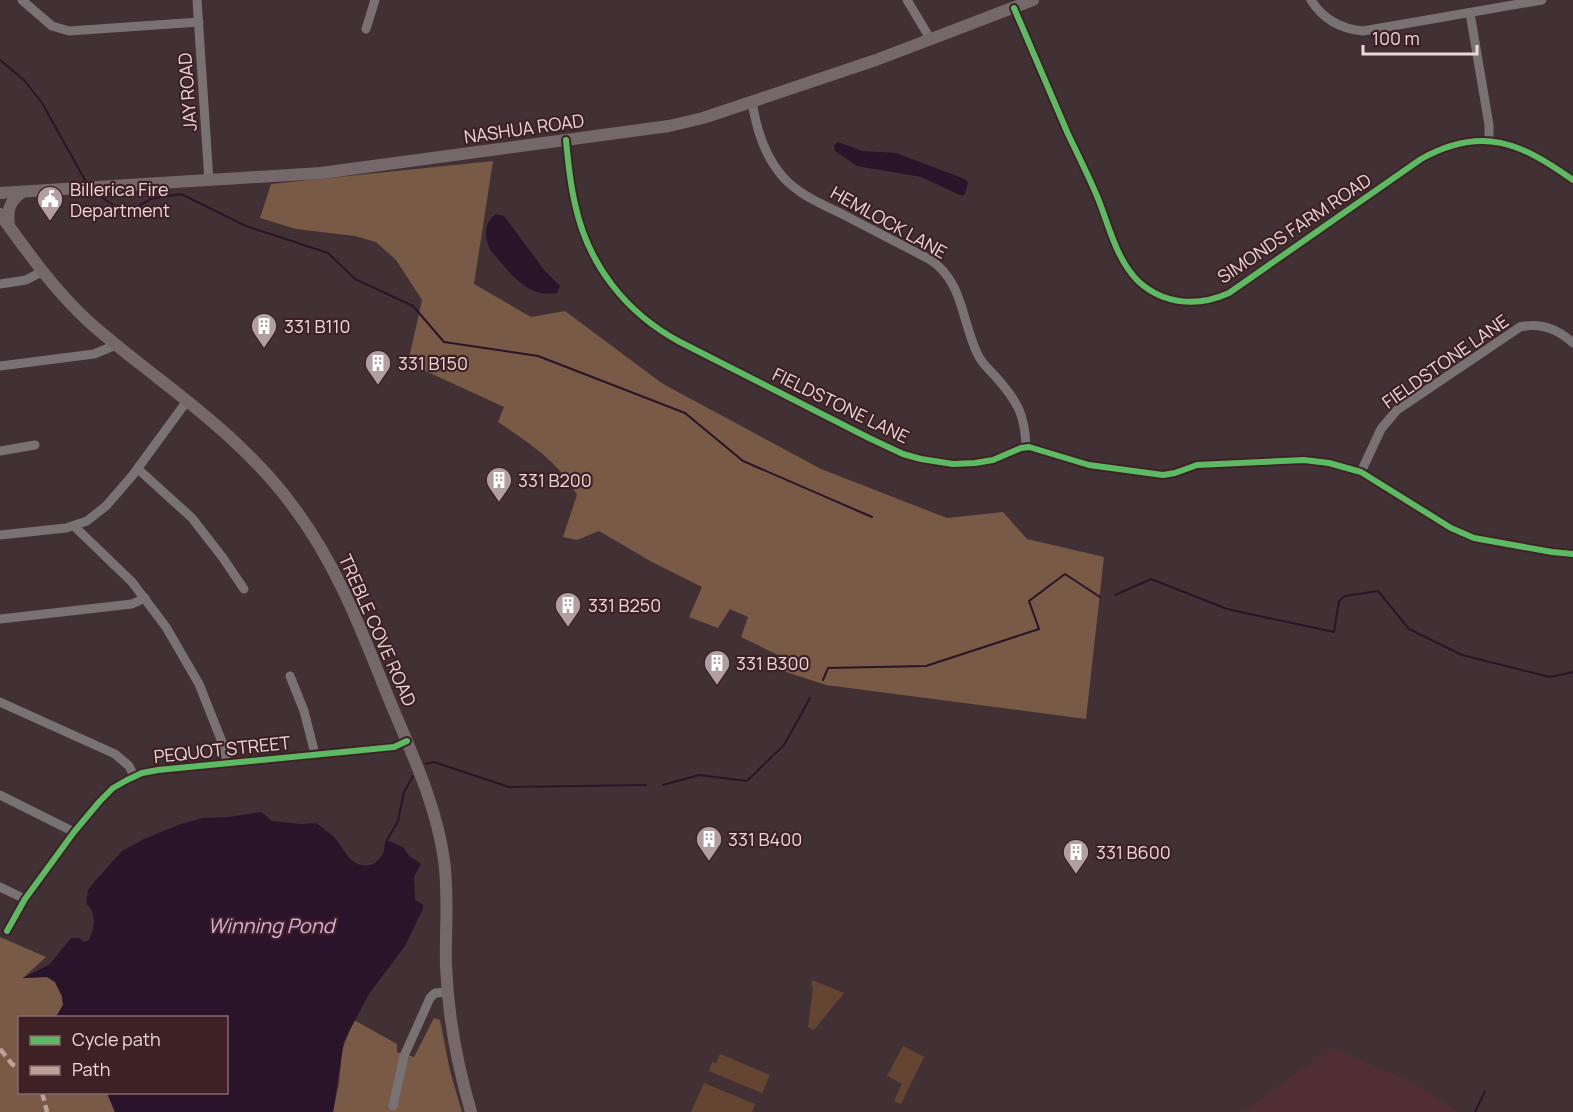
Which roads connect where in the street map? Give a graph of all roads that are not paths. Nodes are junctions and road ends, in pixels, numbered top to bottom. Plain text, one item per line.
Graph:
1 (22, 0) edge
2 (197, 0) edge
3 (375, 0) edge
4 (907, 0) edge
5 (1033, 0) edge
6 (1311, 0) edge
7 (1542, 0) edge
8 (1014, 8) junction
9 (1470, 13) junction
10 (199, 22) junction
11 (366, 29) dead end
12 (931, 40) junction
13 (752, 101) junction
14 (566, 140) junction
15 (1489, 141) junction
16 (1573, 180) edge
17 (209, 181) junction
18 (22, 192) junction
19 (0, 193) edge
20 (0, 214) edge
21 (9, 227) junction
22 (43, 271) junction
23 (0, 284) edge
24 (1573, 343) edge
25 (116, 345) junction
26 (0, 366) edge
27 (187, 401) junction
28 (35, 445) dead end
29 (1026, 447) junction
30 (0, 451) edge
31 (138, 469) junction
32 (1361, 471) junction
33 (74, 526) junction
34 (0, 535) edge
35 (1573, 554) edge
36 (244, 590) dead end
37 (145, 598) junction
38 (0, 619) edge
39 (290, 676) dead end
40 (0, 702) edge
41 (407, 741) junction
42 (315, 754) junction
43 (227, 762) junction
44 (134, 776) junction
45 (0, 795) edge
46 (74, 832) junction
47 (0, 887) edge
48 (25, 899) junction
49 (7, 931) dead end
50 (448, 992) junction
51 (393, 1106) dead end
52 (471, 1112) edge

1 - 10 street
2 - 10 street, JAY ROAD
3 - 11 street
4 - 12 street
5 - 8 main road, NASHUA ROAD
6 - 9 street
7 - 9 street
8 - 12 main road, NASHUA ROAD
8 - 15 street, SIMONDS FARM ROAD
9 - 15 street
10 - 17 street, JAY ROAD
12 - 13 main road, NASHUA ROAD
13 - 14 main road, NASHUA ROAD
13 - 29 street, HEMLOCK LANE
14 - 17 main road, NASHUA ROAD
14 - 29 street, FIELDSTONE LANE
15 - 16 street, SIMONDS FARM ROAD
17 - 18 main road, NASHUA ROAD
18 - 19 main road, NASHUA ROAD
18 - 21 main road
20 - 21 main road, TREBLE COVE ROAD
21 - 22 main road, TREBLE COVE ROAD
22 - 23 street
22 - 25 main road, TREBLE COVE ROAD
24 - 32 street, FIELDSTONE LANE
25 - 26 street
25 - 27 main road, TREBLE COVE ROAD
27 - 31 street
27 - 41 main road, TREBLE COVE ROAD
28 - 30 street
29 - 32 street
31 - 33 street
31 - 36 street
32 - 35 street
33 - 34 street
33 - 37 street
37 - 38 street
37 - 43 street
39 - 42 street
40 - 44 street
41 - 42 street, PEQUOT STREET
41 - 50 main road, TREBLE COVE ROAD
42 - 43 street, PEQUOT STREET
43 - 44 street, PEQUOT STREET
44 - 46 street, PEQUOT STREET
45 - 46 street
46 - 48 street, PEQUOT STREET
47 - 48 street
48 - 49 street, PEQUOT STREET
50 - 51 street
50 - 52 main road, TREBLE COVE ROAD

